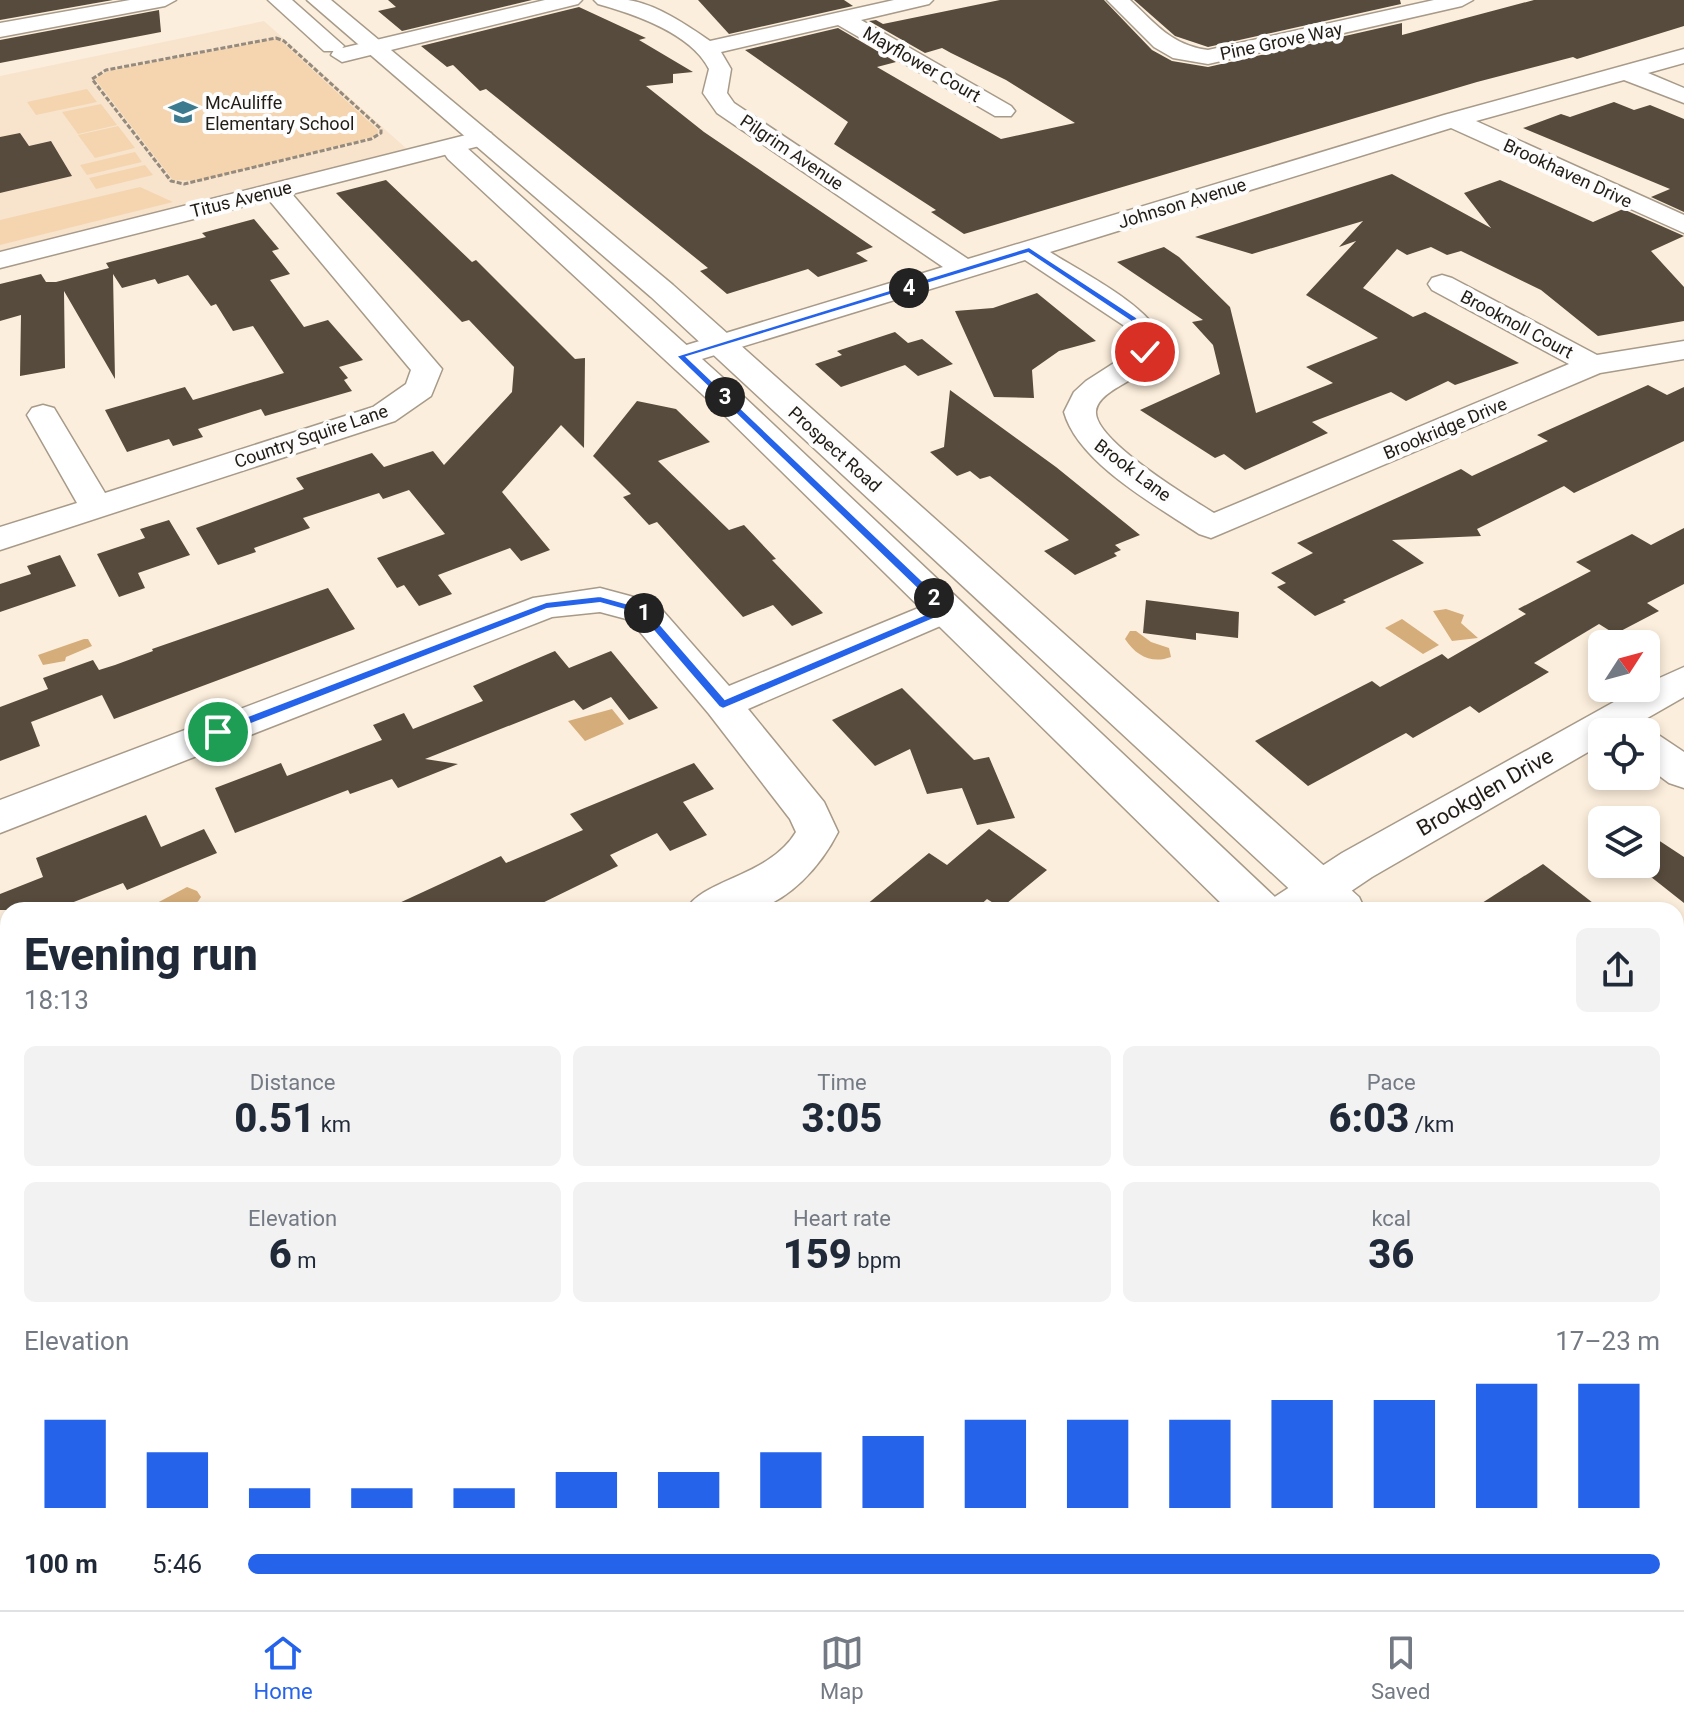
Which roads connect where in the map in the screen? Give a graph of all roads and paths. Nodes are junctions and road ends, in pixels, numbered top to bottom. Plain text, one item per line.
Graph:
1 (165, 0) edge
2 (279, 0) edge
3 (318, 0) edge
4 (571, 0) edge
5 (605, 0) edge
6 (922, 0) edge
7 (1118, 0) edge
8 (1366, 0) edge
9 (1462, 0) edge
10 (108, 5) edge
11 (1397, 14) junction
12 (841, 18) junction
13 (0, 30) edge
14 (374, 48) junction
15 (705, 49) junction
16 (1684, 56) edge
17 (351, 62) joint
18 (1627, 73) junction
19 (1684, 96) edge
20 (1003, 111) dead end
21 (1453, 120) junction
22 (427, 127) dead end
23 (482, 138) junction
24 (449, 146) junction
25 (269, 178) junction
26 (167, 191) dead end
27 (207, 208) junction
28 (1684, 225) edge
29 (1029, 250) junction
30 (0, 260) edge
31 (967, 271) junction
32 (1442, 284) dead end
33 (720, 345) junction
34 (1684, 350) edge
35 (681, 356) junction
36 (1593, 365) junction
37 (43, 415) dead end
38 (97, 508) junction
39 (1211, 527) joint
40 (0, 539) edge
41 (946, 610) junction
42 (1684, 680) edge
43 (723, 704) junction
44 (1629, 718) edge
45 (1588, 744) edge
46 (1660, 756) edge
47 (1684, 773) edge
48 (0, 817) edge
49 (724, 902) edge
50 (1250, 902) edge
51 (1316, 902) edge
52 (1319, 902) edge

1 - 10 street
2 - 17 main road
3 - 14 main road, Prospect Road
4 - 14 street
5 - 15 street
6 - 12 street
7 - 11 street, Pine Grove Way
8 - 11 street
9 - 11 street, Pine Grove Way
10 - 13 street
12 - 15 street
12 - 20 street, Mayflower Court
14 - 17 street
14 - 23 main road, Prospect Road
15 - 31 street, Pilgrim Avenue
16 - 18 street, Johnson Avenue
18 - 19 street
18 - 21 street, Johnson Avenue
21 - 28 street, Brookhaven Drive
21 - 29 street, Johnson Avenue
22 - 24 main road, Prospect Road
23 - 24 street, Titus Avenue
23 - 33 main road, Prospect Road
24 - 25 street, Titus Avenue
24 - 35 main road, Prospect Road
25 - 25 path
25 - 27 street, Titus Avenue
25 - 38 street, Country Squire Lane
26 - 27 street
27 - 30 street, Titus Avenue
29 - 31 street, Johnson Avenue
29 - 39 street, Brook Lane
31 - 33 street, Johnson Avenue
32 - 36 street, Brooknoll Court
33 - 35 street, Johnson Avenue
33 - 51 main road, Prospect Road
34 - 36 street, Brookridge Drive
35 - 41 main road, Prospect Road
36 - 39 street, Brookridge Drive
37 - 38 street
38 - 40 street, Country Squire Lane
41 - 43 street
41 - 50 main road, Prospect Road
42 - 44 street, Brookglen Drive
43 - 48 street
43 - 49 street
45 - 52 street, Brookglen Drive
46 - 47 street

